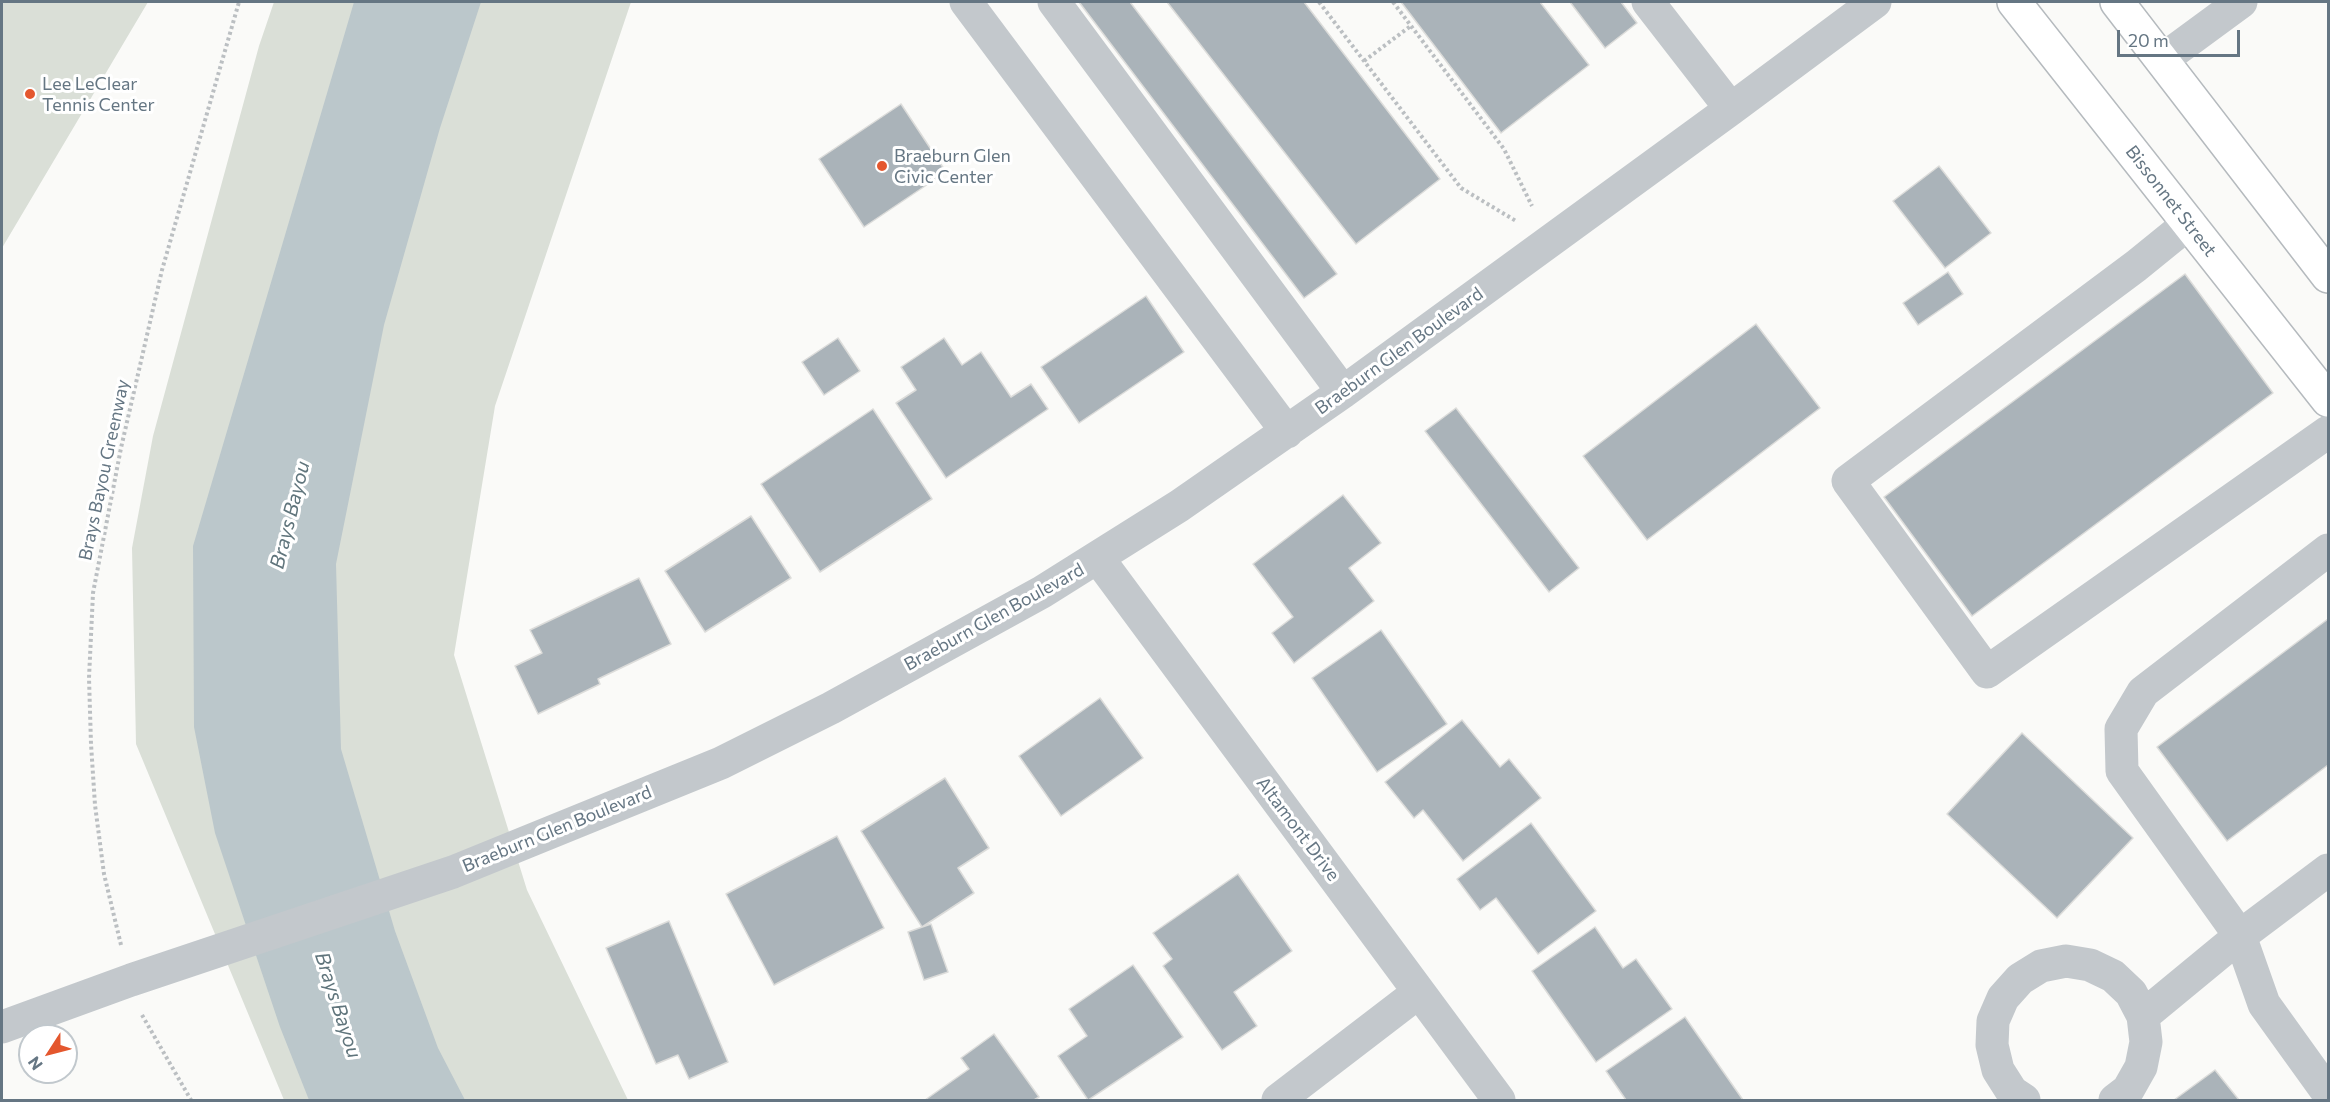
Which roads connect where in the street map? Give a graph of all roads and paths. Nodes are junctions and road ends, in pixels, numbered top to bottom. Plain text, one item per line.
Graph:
1 (239, 2) edge
2 (966, 2) edge
3 (1054, 2) edge
4 (1319, 2) edge
5 (1393, 2) edge
6 (1648, 2) edge
7 (1875, 2) edge
8 (2014, 2) edge
9 (2117, 2) edge
10 (2241, 2) edge
11 (1412, 26) junction
12 (2162, 60) junction
13 (1364, 61) junction
14 (1731, 109) junction
15 (2189, 223) junction
16 (1550, 242) junction
17 (2328, 276) edge
18 (2323, 382) edge
19 (1343, 392) junction
20 (1287, 432) junction
21 (2328, 432) edge
22 (2328, 550) edge
23 (1098, 558) junction
24 (2328, 870) edge
25 (2240, 936) junction
26 (123, 954) dead end
27 (1419, 992) junction
28 (2143, 1016) junction
29 (142, 1017) dead end
30 (2, 1027) edge
31 (2328, 1093) edge
32 (191, 1101) edge
33 (1278, 1101) edge
34 (1499, 1101) edge
35 (2024, 1101) edge
36 (2115, 1101) edge

1 - 26 path, Brays Bayou Greenway
2 - 20 street
3 - 19 street
4 - 13 path
5 - 11 path
6 - 14 street
7 - 14 street, Braeburn Glen Boulevard
8 - 15 main road, Bissonnet Street
9 - 12 main road
10 - 12 street
11 - 13 path
11 - 16 path
12 - 17 main road
13 - 16 path
14 - 16 street, Braeburn Glen Boulevard
15 - 18 main road, Bissonnet Street
15 - 21 street
16 - 19 street, Braeburn Glen Boulevard
19 - 20 street, Braeburn Glen Boulevard
20 - 23 street, Braeburn Glen Boulevard
22 - 25 street
23 - 27 street, Altamont Drive
23 - 30 street, Braeburn Glen Boulevard
24 - 25 street
25 - 28 street
25 - 31 street
27 - 33 street
27 - 34 street, Altamont Drive
28 - 35 street
28 - 36 street
29 - 32 path

